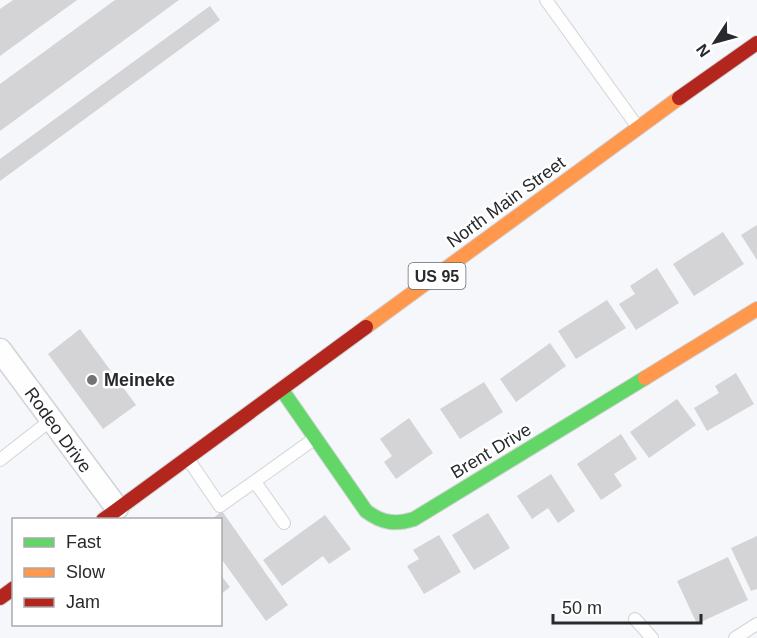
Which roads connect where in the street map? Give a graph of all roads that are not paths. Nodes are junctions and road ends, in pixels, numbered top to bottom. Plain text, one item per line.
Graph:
1 (546, 0) edge
2 (757, 43) edge
3 (638, 127) junction
4 (757, 309) edge
5 (0, 350) edge
6 (282, 390) junction
7 (51, 420) junction
8 (316, 438) junction
9 (187, 458) junction
10 (0, 460) edge
11 (255, 482) junction
12 (110, 514) edge
13 (284, 523) dead end
14 (635, 619) dead end
15 (757, 624) edge
16 (652, 638) edge
17 (735, 638) edge

1 - 3 lane
2 - 3 main road, North Main Street / US 95
3 - 6 main road, North Main Street / US 95
4 - 8 main road, Brent Drive
5 - 7 street, Rodeo Drive
6 - 8 main road, Brent Drive
6 - 9 main road, North Main Street / US 95
7 - 10 lane
7 - 12 street, Rodeo Drive
8 - 11 lane
9 - 11 lane
9 - 12 main road, North Main Street / US 95
11 - 13 lane
14 - 16 lane
15 - 17 lane

